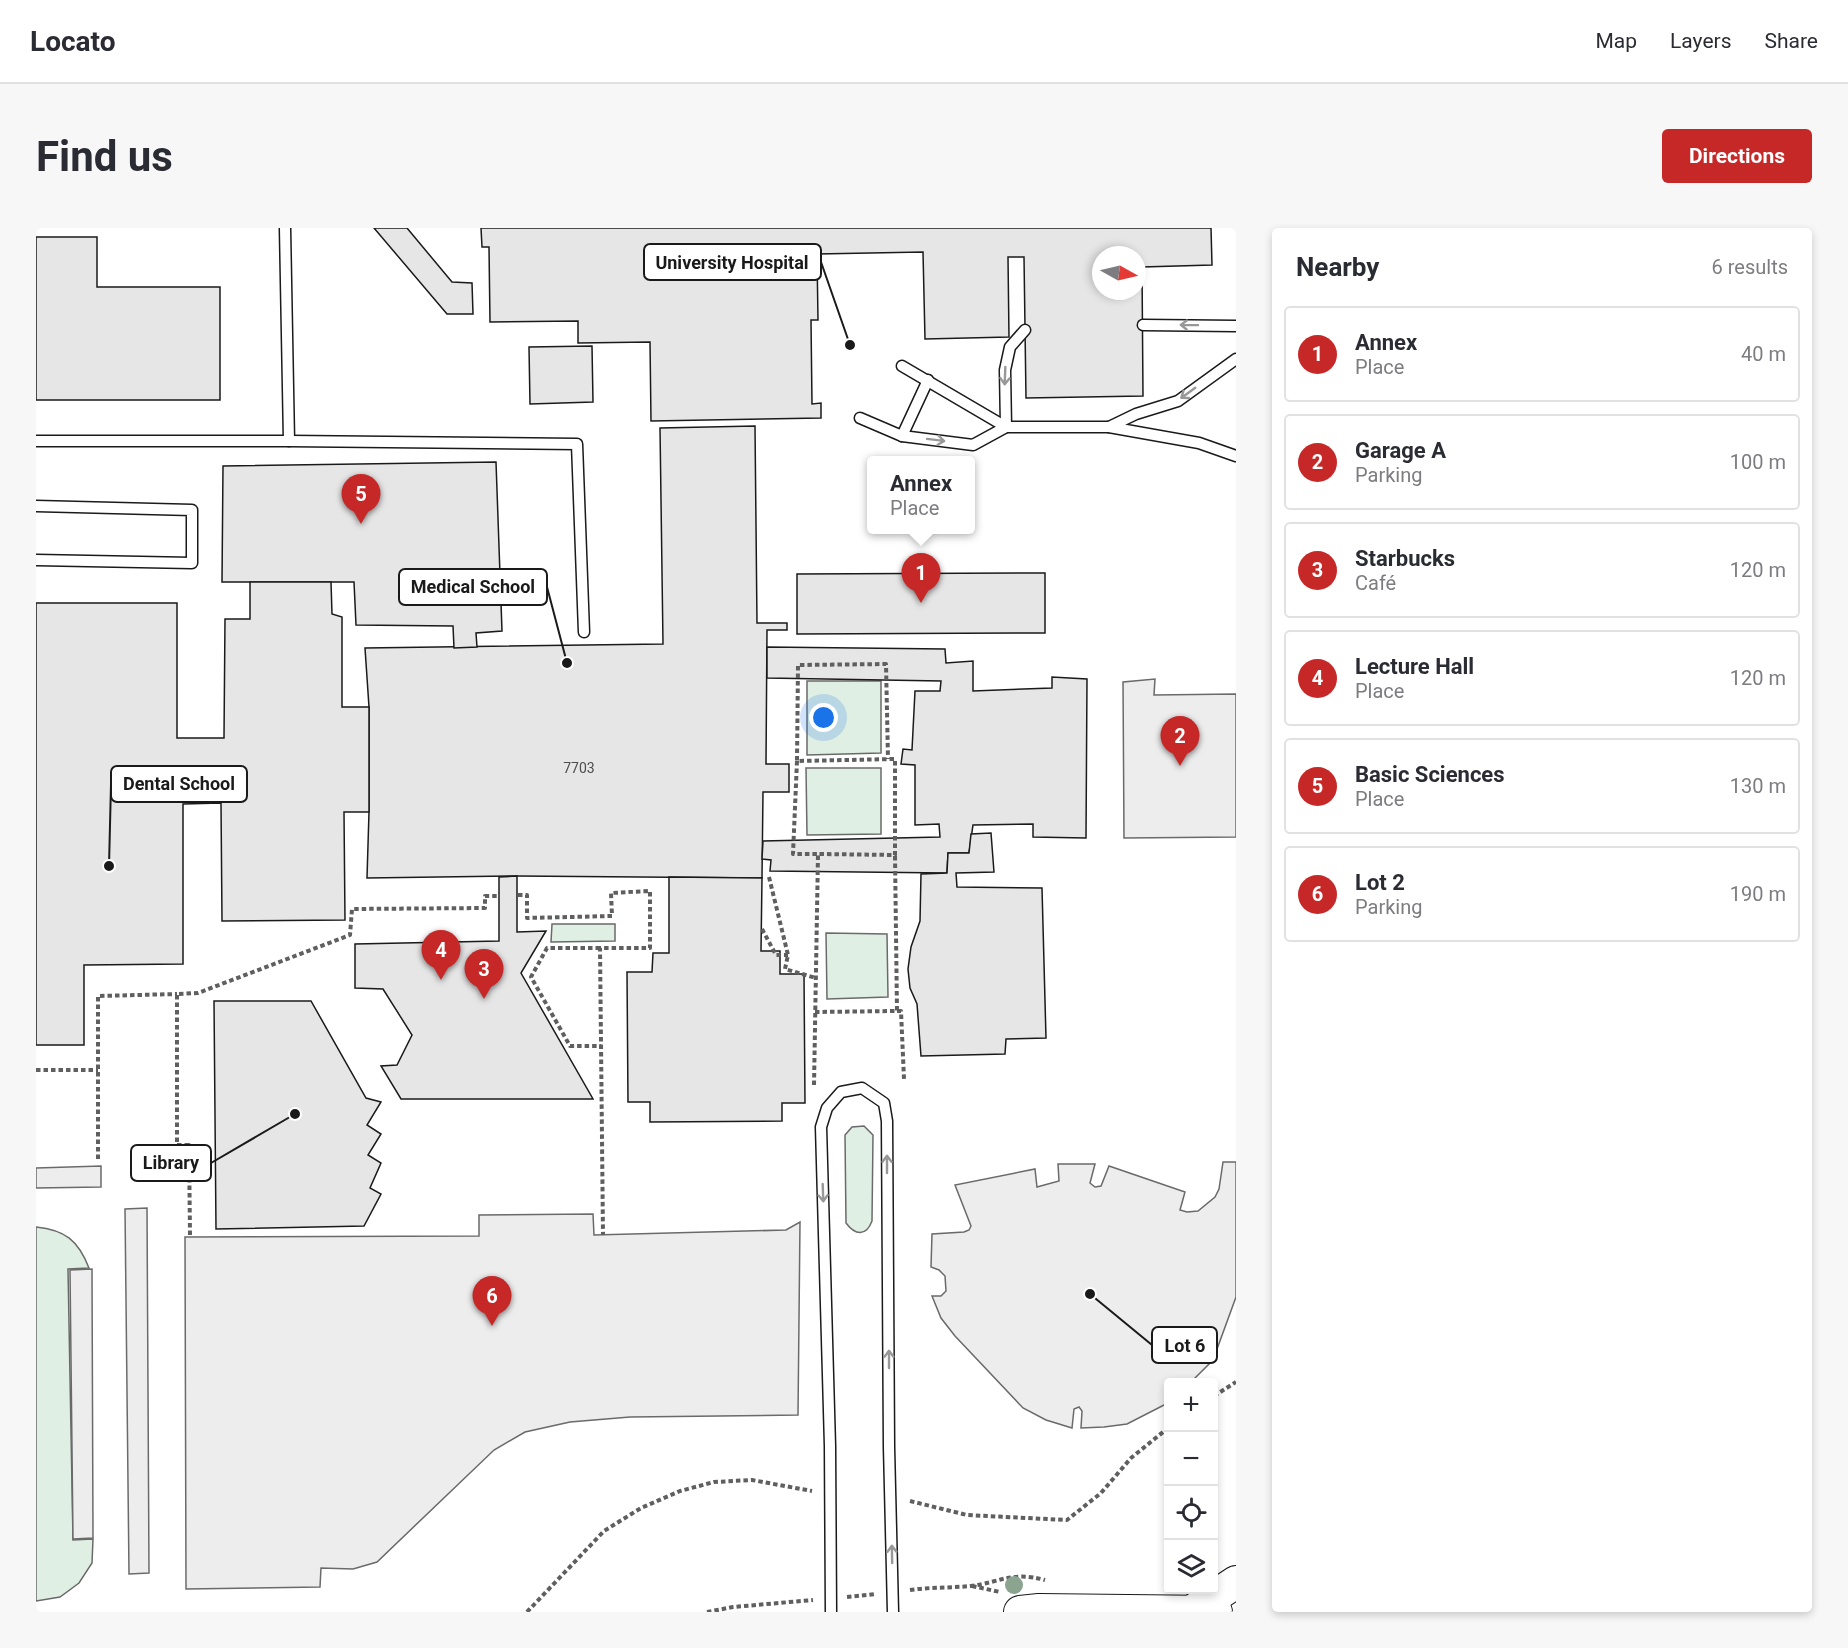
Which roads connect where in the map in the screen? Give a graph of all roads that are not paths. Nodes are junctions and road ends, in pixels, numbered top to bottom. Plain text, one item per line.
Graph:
1 (285, 228) edge
2 (1143, 324) dead end
3 (1236, 326) edge
4 (1025, 330) dead end
5 (1236, 359) edge
6 (902, 366) dead end
7 (928, 380) junction
8 (860, 418) dead end
9 (1109, 427) junction
10 (1006, 428) junction
11 (902, 436) junction
12 (36, 441) edge
13 (288, 441) junction
14 (1236, 456) edge
15 (36, 506) edge
16 (36, 560) edge
17 (584, 632) dead end
18 (1236, 1582) edge
19 (831, 1612) edge
20 (893, 1612) edge
21 (1020, 1612) edge
22 (1191, 1612) edge
23 (1216, 1612) edge

1 - 13 lane
3 -> 2 lane
4 -> 10 lane
5 -> 9 lane
6 - 7 lane
7 - 10 lane
7 - 11 lane
8 - 11 lane
9 - 10 lane
9 - 14 lane
11 -> 10 lane
12 - 13 lane
13 - 17 lane
15 - 16 lane
18 - 22 street
20 -> 19 lane
21 - 22 street
22 - 23 street

